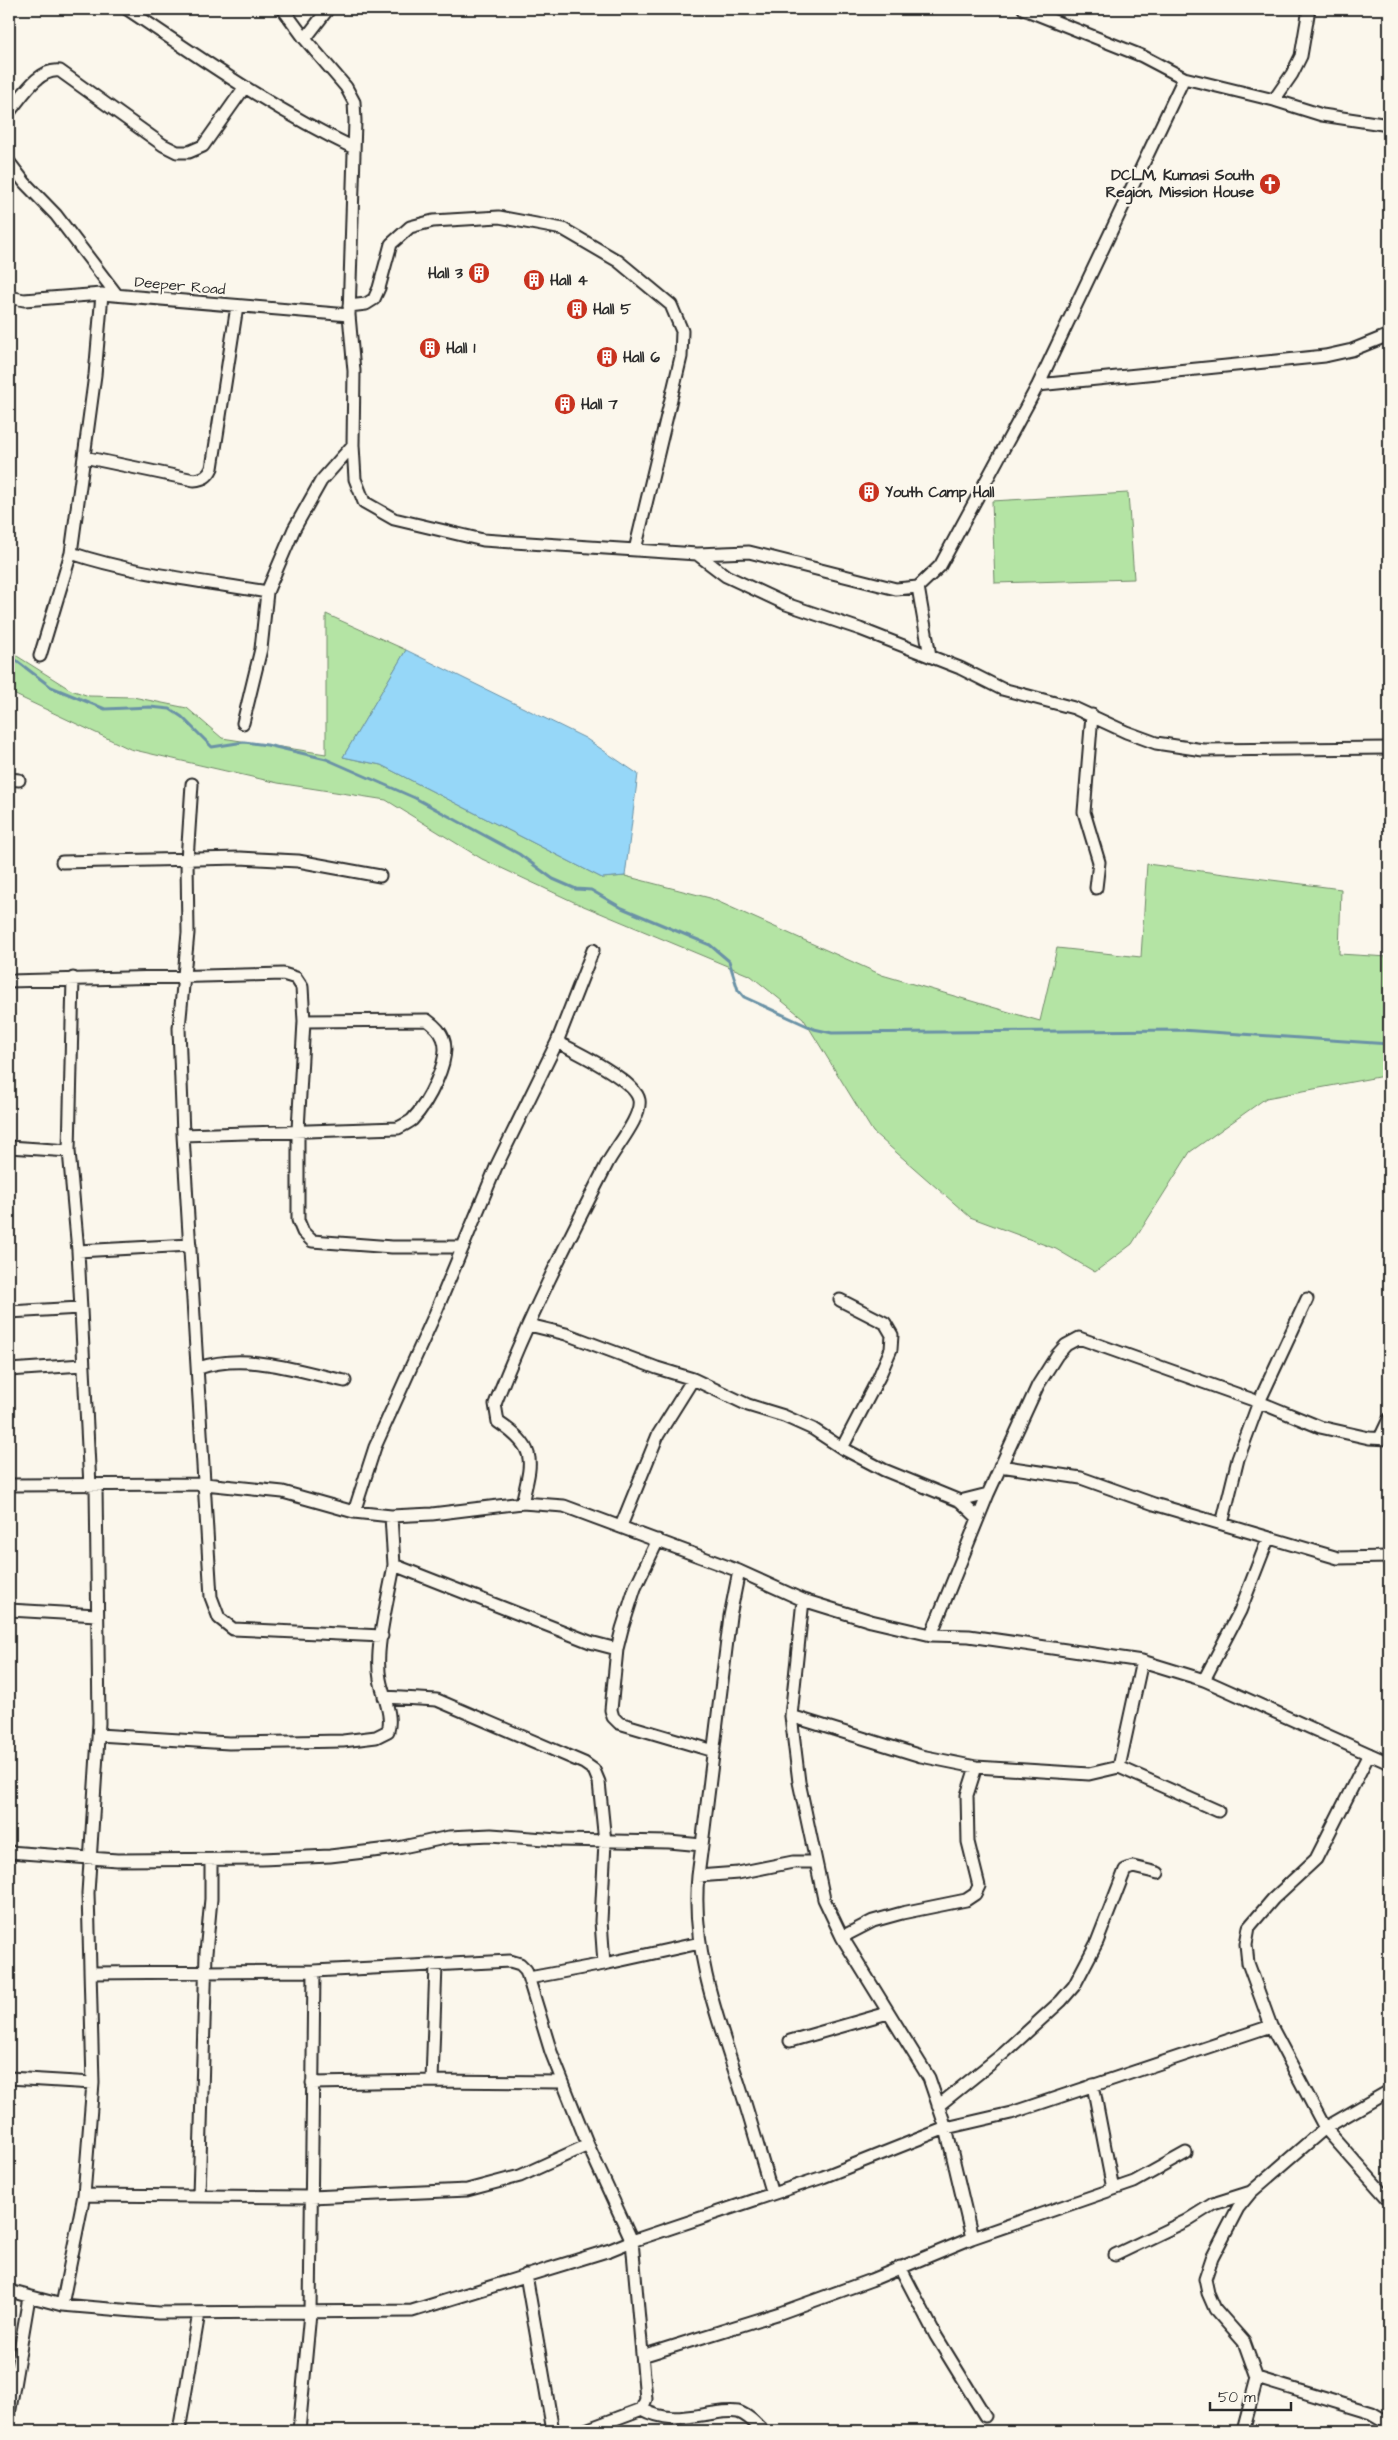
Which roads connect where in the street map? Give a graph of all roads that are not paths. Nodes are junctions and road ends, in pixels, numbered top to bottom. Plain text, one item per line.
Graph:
1 (127, 9) edge
2 (283, 9) edge
3 (328, 9) edge
4 (1024, 9) edge
5 (1309, 9) edge
6 (304, 39) junction
7 (1184, 78) junction
8 (244, 88) junction
9 (1274, 100) junction
10 (9, 112) edge
11 (1389, 124) edge
12 (354, 148) junction
13 (9, 162) edge
14 (102, 294) junction
15 (117, 295) junction
16 (9, 297) edge
17 (237, 306) junction
18 (349, 310) junction
19 (1389, 335) edge
20 (1038, 385) junction
21 (353, 445) junction
22 (84, 458) junction
23 (635, 550) junction
24 (71, 553) junction
25 (696, 554) junction
26 (918, 587) junction
27 (267, 592) junction
28 (40, 656) dead end
29 (930, 656) junction
30 (1092, 715) junction
31 (243, 723) dead end
32 (1389, 748) edge
33 (192, 784) dead end
34 (187, 860) junction
35 (62, 862) dead end
36 (380, 876) dead end
37 (1096, 888) dead end
38 (593, 950) dead end
39 (184, 976) junction
40 (73, 978) junction
41 (9, 981) edge
42 (304, 1021) junction
43 (557, 1042) junction
44 (298, 1130) junction
45 (183, 1135) junction
46 (9, 1147) edge
47 (69, 1151) junction
48 (190, 1245) junction
49 (463, 1247) junction
50 (78, 1251) junction
51 (1307, 1299) dead end
52 (840, 1300) dead end
53 (80, 1308) junction
54 (9, 1312) edge
55 (529, 1325) junction
56 (82, 1364) junction
57 (198, 1368) junction
58 (9, 1370) edge
59 (693, 1379) junction
60 (345, 1381) dead end
61 (1259, 1402) junction
62 (1389, 1418) edge
63 (1385, 1439) edge
64 (842, 1448) junction
65 (1000, 1466) junction
66 (205, 1484) junction
67 (9, 1485) edge
68 (93, 1486) junction
69 (988, 1494) junction
70 (960, 1500) junction
71 (522, 1503) junction
72 (354, 1512) junction
73 (391, 1516) junction
74 (978, 1518) junction
75 (1222, 1524) junction
76 (621, 1526) junction
77 (1268, 1539) junction
78 (658, 1540) junction
79 (1389, 1557) edge
80 (394, 1565) junction
81 (739, 1571) junction
82 (802, 1600) junction
83 (9, 1610) edge
84 (98, 1615) junction
85 (931, 1635) junction
86 (382, 1636) junction
87 (617, 1649) junction
88 (1142, 1661) junction
89 (1204, 1680) junction
90 (384, 1697) junction
91 (791, 1716) junction
92 (98, 1735) junction
93 (714, 1751) junction
94 (1369, 1754) junction
95 (1389, 1763) edge
96 (976, 1767) junction
97 (1119, 1768) junction
98 (1218, 1811) dead end
99 (605, 1842) junction
100 (702, 1846) junction
101 (9, 1852) edge
102 (88, 1859) junction
103 (211, 1860) junction
104 (815, 1862) junction
105 (1158, 1873) dead end
106 (698, 1876) junction
107 (842, 1937) junction
108 (700, 1943) junction
109 (604, 1964) junction
110 (436, 1965) junction
111 (314, 1971) junction
112 (207, 1972) junction
113 (91, 1973) junction
114 (528, 1978) junction
115 (888, 2013) junction
116 (1271, 2026) junction
117 (790, 2041) dead end
118 (9, 2078) edge
119 (432, 2081) junction
120 (563, 2082) junction
121 (312, 2083) junction
122 (93, 2084) junction
123 (1092, 2085) junction
124 (1389, 2091) edge
125 (938, 2106) junction
126 (946, 2128) junction
127 (1325, 2128) junction
128 (588, 2145) junction
129 (1186, 2153) dead end
130 (1113, 2189) junction
131 (1251, 2192) junction
132 (772, 2194) junction
133 (84, 2195) junction
134 (199, 2196) junction
135 (311, 2197) junction
136 (1389, 2200) edge
137 (972, 2238) junction
138 (632, 2241) junction
139 (1115, 2255) dead end
140 (900, 2267) junction
141 (526, 2275) junction
142 (9, 2291) edge
143 (29, 2297) junction
144 (62, 2306) junction
145 (199, 2313) junction
146 (310, 2313) junction
147 (642, 2356) junction
148 (1257, 2378) junction
149 (642, 2409) junction
150 (9, 2415) edge
151 (984, 2416) dead end
152 (1389, 2423) edge
153 (178, 2431) edge
154 (299, 2431) edge
155 (554, 2431) edge
156 (583, 2431) edge
157 (763, 2431) edge
158 (1243, 2431) edge

1 - 8 street
2 - 6 street
3 - 6 street
4 - 7 street
5 - 9 street
6 - 12 street
7 - 9 street
7 - 20 street
8 - 10 street
8 - 12 street
9 - 11 street
12 - 18 street
13 - 15 street
14 - 15 street, Deeper Road
14 - 16 street, Deeper Road
14 - 22 street
15 - 17 street, Deeper Road
17 - 18 street, Deeper Road
17 - 22 street
18 - 21 street
18 - 23 street
19 - 20 street
20 - 26 street
21 - 23 street
21 - 27 street
22 - 24 street
23 - 25 street
24 - 27 street
24 - 28 street
25 - 26 street
25 - 29 street
26 - 29 street
27 - 31 street
29 - 30 street
30 - 32 street
30 - 37 street
33 - 34 street
34 - 35 street
34 - 36 street
34 - 39 street
38 - 43 street
39 - 40 street
39 - 42 street
39 - 45 street
40 - 41 street
40 - 47 street
42 - 44 street
42 - 44 street
43 - 49 street
43 - 55 street
44 - 45 street
44 - 49 street
45 - 48 street
46 - 47 street
47 - 50 street
48 - 50 street
48 - 57 street
49 - 72 street
50 - 53 street
51 - 61 street
52 - 64 street
53 - 54 street
53 - 56 street
55 - 59 street
55 - 71 street
56 - 58 street
56 - 68 street
57 - 60 street
57 - 66 street
59 - 64 street
59 - 76 street
61 - 63 street
61 - 65 street
61 - 75 street
62 - 63 street
64 - 70 street
65 - 69 street
65 - 75 street
66 - 68 street
66 - 72 street
66 - 86 street
67 - 68 street
68 - 84 street
69 - 70 street
69 - 74 street
70 - 74 street
71 - 73 street
71 - 76 street
72 - 73 street
73 - 80 street
74 - 85 street
75 - 77 street
76 - 78 street
77 - 79 street
77 - 89 street
78 - 81 street
78 - 87 street
80 - 86 street
80 - 87 street
81 - 82 street
81 - 93 street
82 - 85 street
82 - 91 street
83 - 84 street
84 - 92 street
85 - 88 street
86 - 90 street
87 - 93 street
88 - 89 street
88 - 97 street
89 - 94 street
90 - 92 street
90 - 99 street
91 - 96 street
91 - 104 street
92 - 102 street
93 - 100 street
94 - 95 street
94 - 116 street
96 - 97 street
96 - 107 street
97 - 98 street
99 - 100 street
99 - 103 street
99 - 109 street
100 - 106 street
101 - 102 street
102 - 103 street
102 - 113 street
103 - 112 street
104 - 106 street
104 - 107 street
105 - 125 street
106 - 108 street
107 - 115 street
108 - 109 street
108 - 132 street
109 - 114 street
110 - 111 street
110 - 114 street
110 - 119 street
111 - 112 street
111 - 121 street
112 - 113 street
112 - 134 street
113 - 122 street
114 - 120 street
115 - 117 street
115 - 125 street
116 - 123 street
116 - 127 street
118 - 122 street
119 - 120 street
119 - 121 street
120 - 128 street
121 - 135 street
122 - 133 street
123 - 126 street
123 - 130 street
124 - 127 street
125 - 126 street
126 - 132 street
126 - 137 street
127 - 131 street
127 - 136 street
128 - 135 street
128 - 138 street
129 - 130 street
130 - 137 street
131 - 139 street
131 - 148 street
132 - 138 street
133 - 134 street
133 - 144 street
134 - 135 street
135 - 146 street
137 - 140 street
138 - 141 street
138 - 147 street
140 - 147 street
140 - 151 street
141 - 146 street
141 - 155 street
142 - 143 street
143 - 144 street
143 - 150 street
144 - 145 street
145 - 146 street
145 - 153 street
146 - 154 street
147 - 149 street
148 - 152 street
148 - 158 street
149 - 156 street
149 - 157 street

